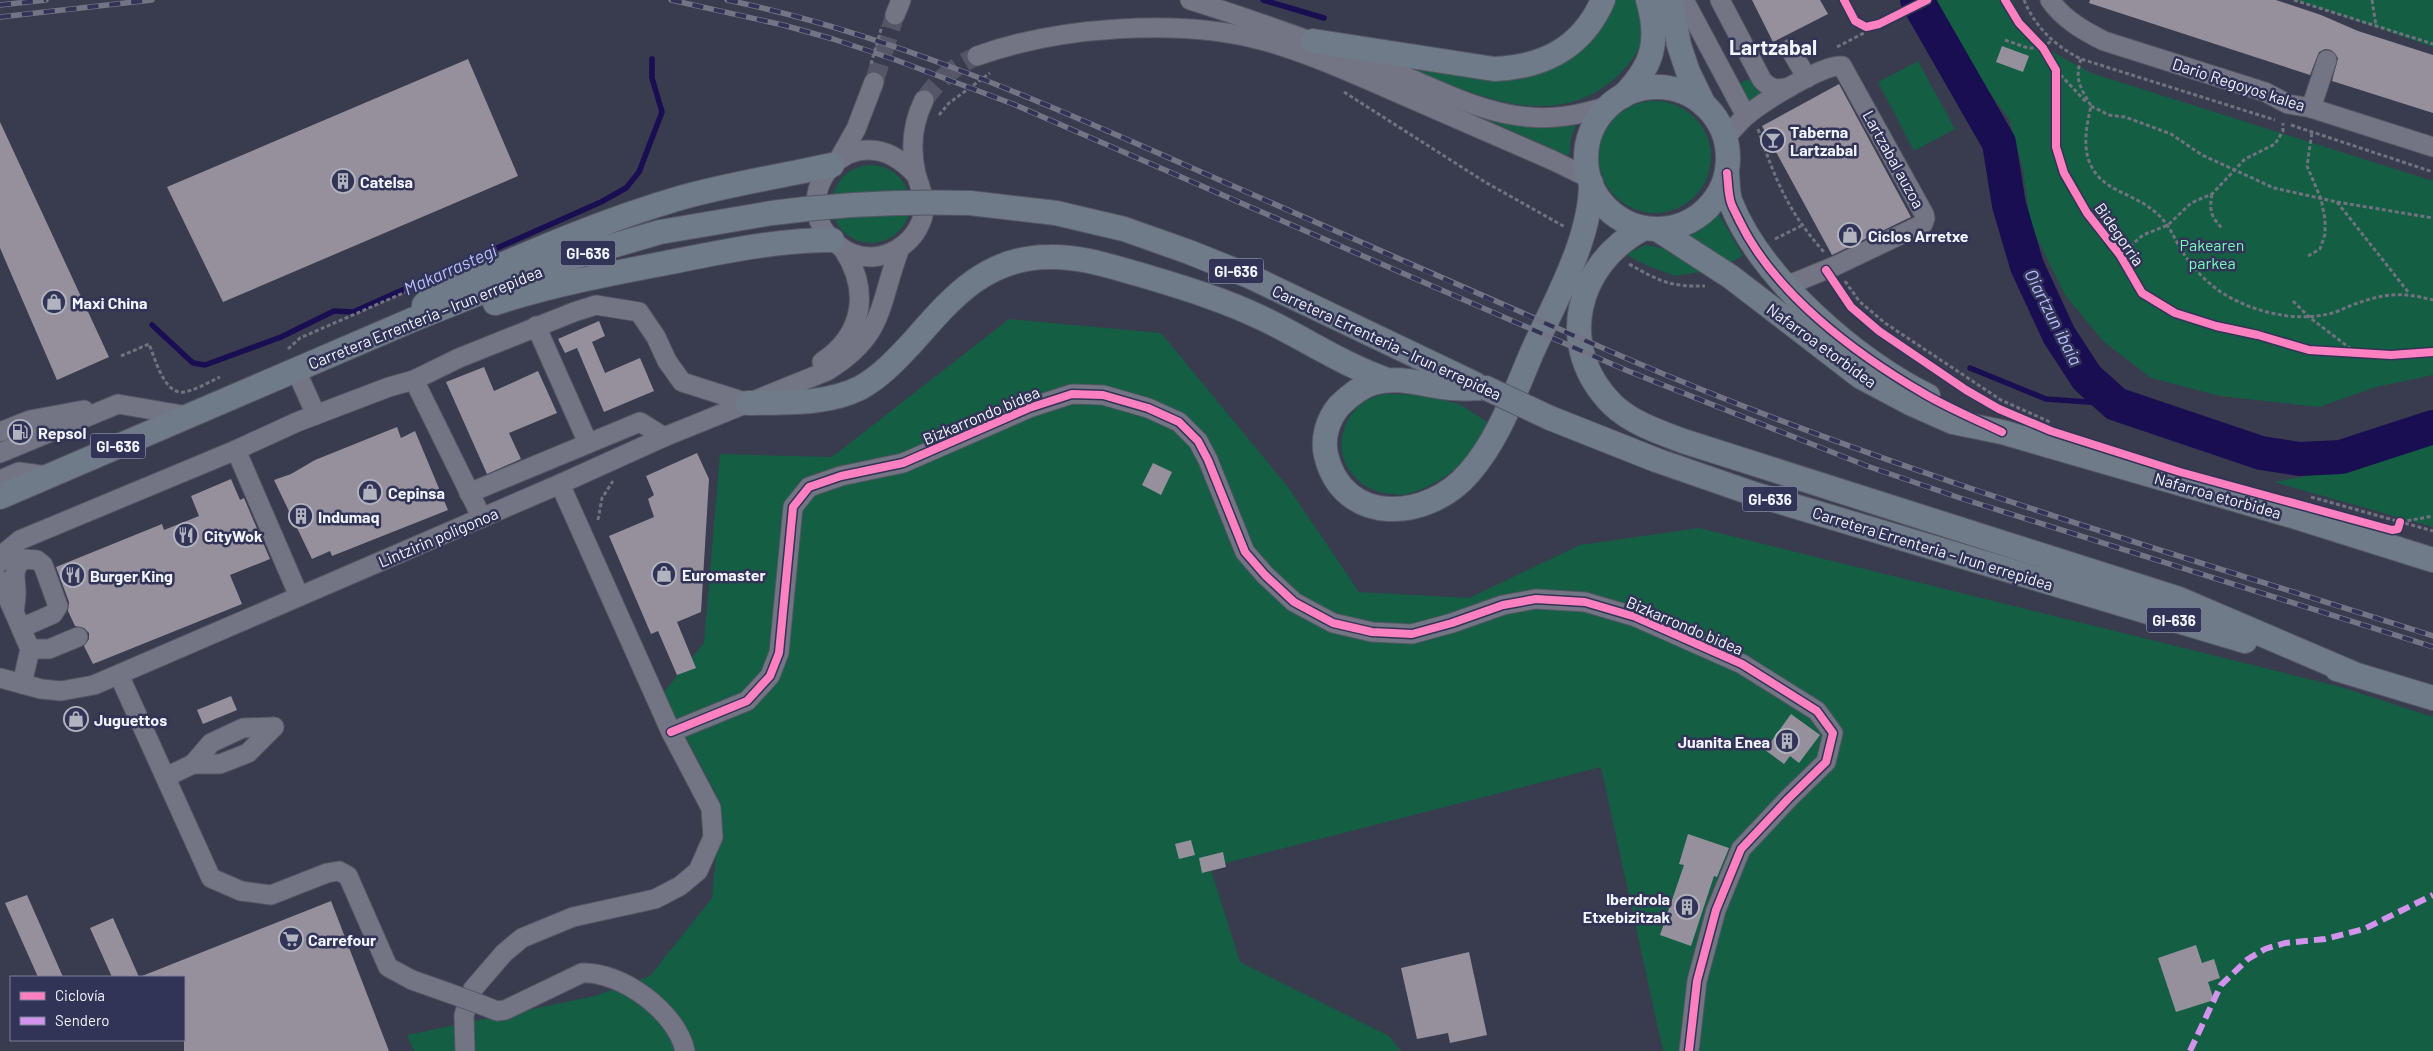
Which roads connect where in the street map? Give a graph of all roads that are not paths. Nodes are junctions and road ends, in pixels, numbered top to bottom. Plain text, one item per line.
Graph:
1 (1190, 0) edge
2 (1603, 0) edge
3 (1648, 0) edge
4 (1671, 0) edge
5 (1684, 0) edge
6 (1720, 0) edge
7 (2052, 2) edge
8 (1313, 41) junction
9 (1790, 49) dead end
10 (977, 56) tunnel mouth
11 (2327, 60) dead end
12 (1807, 78) junction
13 (874, 82) tunnel mouth
14 (1790, 87) junction
15 (924, 100) tunnel mouth
16 (1617, 101) junction
17 (1704, 105) junction
18 (2311, 108) junction
19 (1751, 121) junction
20 (1725, 138) junction
21 (2433, 147) edge
22 (836, 162) junction
23 (1727, 172) junction
24 (916, 175) junction
25 (1590, 181) junction
26 (1650, 228) junction
27 (837, 245) junction
28 (900, 248) junction
29 (1786, 286) junction
30 (412, 320) junction
31 (536, 326) junction
32 (337, 352) junction
33 (296, 370) junction
34 (414, 380) junction
35 (1387, 380) junction
36 (1486, 388) junction
37 (752, 402) junction
38 (118, 404) junction
39 (316, 414) junction
40 (188, 416) junction
41 (2005, 422) junction
42 (0, 432) edge
43 (664, 437) junction
44 (588, 443) junction
45 (236, 450) junction
46 (0, 453) edge
47 (48, 476) junction
48 (0, 480) edge
49 (560, 484) junction
50 (469, 493) junction
51 (0, 497) edge
52 (482, 518) junction
53 (2433, 560) edge
54 (0, 562) edge
55 (0, 580) edge
56 (299, 596) junction
57 (78, 637) dead end
58 (30, 649) junction
59 (2352, 673) junction
60 (119, 674) junction
61 (0, 678) edge
62 (22, 684) junction
63 (2433, 698) edge
64 (671, 732) junction
65 (193, 764) dead end
66 (166, 778) junction
67 (465, 1051) edge
68 (685, 1051) edge
69 (1689, 1051) edge

1 - 8 street
2 - 8 main road
3 - 16 main road
4 - 17 main road
5 - 19 street
6 - 14 street
7 - 18 street, Dario Regoyos kalea
8 - 16 street
9 - 12 street
10 - 25 street
11 - 18 street
12 - 14 street, Lartzabal auzoa
12 - 29 street, Lartzabal auzoa
13 - 22 street
14 - 19 street, Lartzabal auzoa
15 - 24 street
16 - 17 main road
16 - 25 main road
17 - 20 main road
18 - 21 street, Dario Regoyos kalea
19 - 20 street, Lartzabal auzoa
20 - 23 main road
22 - 24 street
22 - 27 street
22 - 30 main road
23 - 26 main road
23 - 29 main road, Nafarroa etorbidea
24 - 28 street
25 - 26 main road
25 - 35 main road
26 - 41 main road, Nafarroa etorbidea
26 - 59 main road
27 - 28 street
27 - 32 main road
27 - 37 street, Lintzirin poligonoa
28 - 37 street, Lintzirin poligonoa
29 - 41 main road, Nafarroa etorbidea
30 - 32 main road, Carretera Errenteria – Irun errepidea / GI-636
30 - 36 main road, Carretera Errenteria – Irun errepidea / GI-636, bridge
31 - 34 street
31 - 37 street
31 - 44 street
32 - 33 main road, Carretera Errenteria – Irun errepidea / GI-636
33 - 39 street
33 - 40 main road, Carretera Errenteria – Irun errepidea / GI-636
34 - 39 street
34 - 50 street
35 - 36 main road
35 - 37 main road
36 - 59 main road, Carretera Errenteria – Irun errepidea / GI-636, bridge
37 - 43 street, Lintzirin poligonoa
38 - 40 street
38 - 42 street
38 - 46 street
39 - 45 street
40 - 47 main road, Carretera Errenteria – Irun errepidea / GI-636
41 - 53 main road, Nafarroa etorbidea
43 - 44 street
43 - 49 street, Lintzirin poligonoa
44 - 50 street
45 - 54 street
45 - 56 street
47 - 48 street
47 - 51 main road, Carretera Errenteria – Irun errepidea / GI-636
49 - 52 street, Lintzirin poligonoa
49 - 64 street
50 - 52 street
52 - 56 street, Lintzirin poligonoa
55 - 58 street
56 - 60 street, Lintzirin poligonoa
57 - 58 street
58 - 62 street
59 - 63 main road, Carretera Errenteria – Irun errepidea / GI-636
60 - 62 street, Lintzirin poligonoa
60 - 66 street
61 - 62 street, Lintzirin poligonoa
64 - 67 street
64 - 69 street, Bizkarrondo bidea
65 - 66 street
66 - 68 street, bridge

